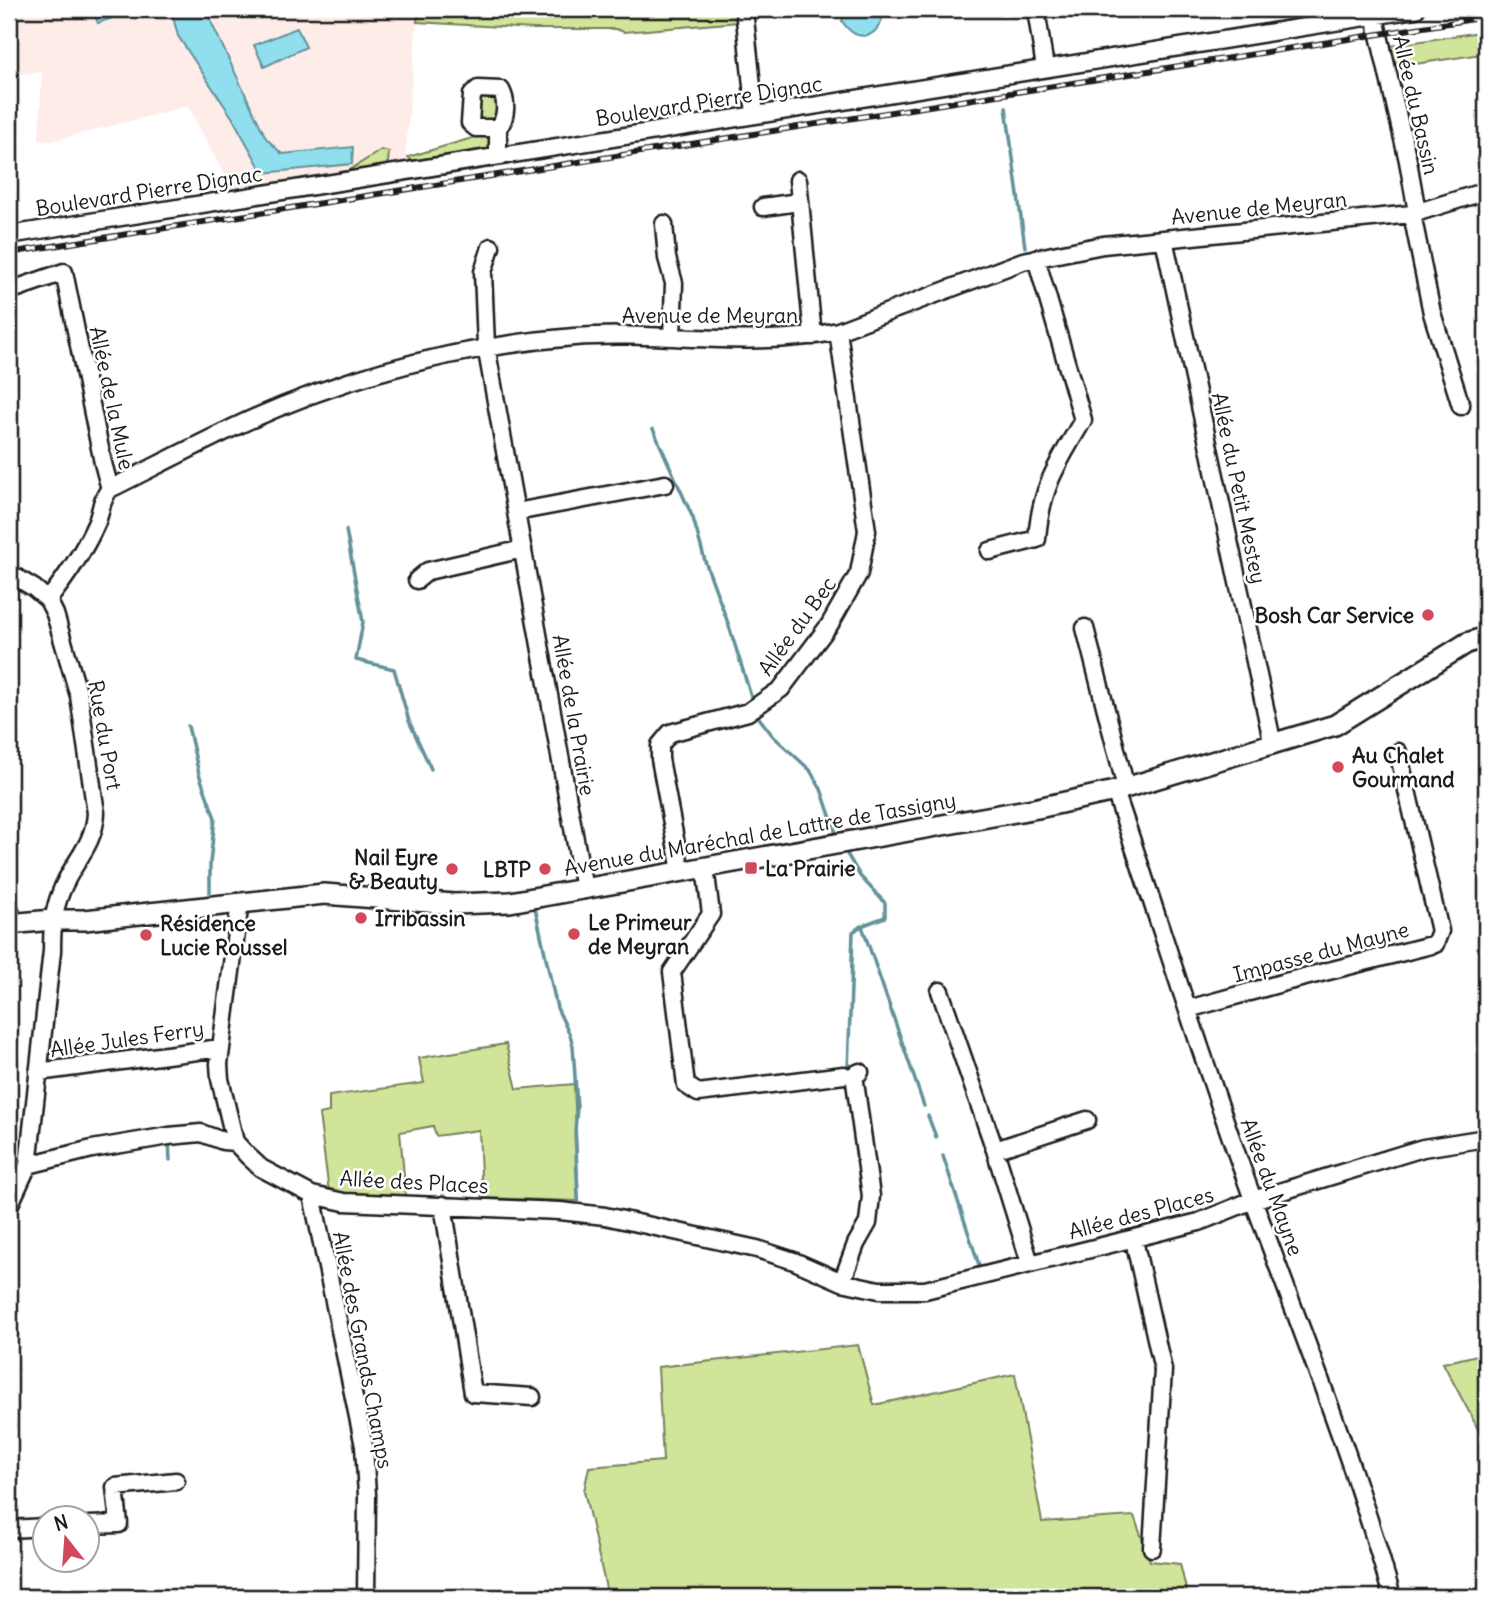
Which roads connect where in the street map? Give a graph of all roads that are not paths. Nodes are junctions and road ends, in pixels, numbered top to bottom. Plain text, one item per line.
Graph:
1 (744, 9) edge
2 (1036, 9) edge
3 (1416, 9) edge
4 (1371, 12) edge
5 (1045, 68) junction
6 (755, 115) junction
7 (498, 128) dead end
8 (498, 156) junction
9 (798, 180) dead end
10 (1486, 191) edge
11 (799, 202) junction
12 (764, 207) dead end
13 (1414, 213) junction
14 (664, 224) dead end
15 (9, 235) edge
16 (1164, 239) junction
17 (491, 247) dead end
18 (1036, 258) junction
19 (9, 292) edge
20 (838, 331) junction
21 (813, 336) junction
22 (671, 337) junction
23 (486, 346) junction
24 (1461, 406) dead end
25 (665, 484) dead end
26 (110, 489) junction
27 (516, 512) junction
28 (523, 549) junction
29 (990, 551) dead end
30 (9, 573) edge
31 (416, 580) dead end
32 (48, 600) junction
33 (1085, 628) dead end
34 (1486, 637) edge
35 (1273, 745) junction
36 (1398, 752) dead end
37 (1121, 790) junction
38 (705, 867) junction
39 (681, 871) junction
40 (583, 889) junction
41 (240, 902) junction
42 (10, 919) edge
43 (52, 920) junction
44 (940, 991) dead end
45 (1188, 1009) junction
46 (220, 1048) junction
47 (38, 1072) junction
48 (860, 1072) dead end
49 (844, 1075) dead end
50 (1087, 1120) dead end
51 (1486, 1138) edge
52 (236, 1142) junction
53 (995, 1150) junction
54 (28, 1165) junction
55 (312, 1195) junction
56 (1253, 1200) junction
57 (443, 1205) junction
58 (9, 1206) edge
59 (1133, 1240) junction
60 (1030, 1263) junction
61 (842, 1282) junction
62 (532, 1397) dead end
63 (176, 1481) dead end
64 (102, 1525) edge
65 (32, 1528) edge
66 (9, 1529) edge
67 (1152, 1548) dead end
68 (366, 1597) edge
69 (1392, 1597) edge

1 - 6 street
2 - 5 street
3 - 4 street, Boulevard Pierre Dignac
4 - 5 street, Boulevard Pierre Dignac
4 - 13 street, Allée du Bassin
5 - 6 street, Boulevard Pierre Dignac
6 - 8 street, Boulevard Pierre Dignac
7 - 8 street
8 - 15 street, Boulevard Pierre Dignac
9 - 11 street
10 - 13 street, Avenue de Meyran
11 - 12 street
11 - 21 street
13 - 16 street, Avenue de Meyran
13 - 24 street, Allée du Bassin
14 - 22 street
16 - 18 street, Avenue de Meyran
16 - 35 street, Allée du Petit Mestey
17 - 23 street, Allée de la Prairie
18 - 20 street, Avenue de Meyran
18 - 29 street
19 - 26 street, Allée de la Mule
20 - 21 street, Avenue de Meyran
20 - 39 street, Allée du Bec
21 - 22 street, Avenue de Meyran
22 - 23 street, Avenue de Meyran
23 - 26 street, Avenue de Meyran
23 - 27 street, Allée de la Prairie
25 - 27 street
26 - 32 street, Allée de la Mule
27 - 28 street, Allée de la Prairie
28 - 31 street
28 - 40 street, Allée de la Prairie
30 - 32 street
32 - 43 street, Rue du Port
33 - 37 street, Allée du Mayne
34 - 35 main road, Avenue du Maréchal de Lattre de Tassigny
35 - 37 main road, Avenue du Maréchal de Lattre de Tassigny
36 - 45 street, Impasse du Mayne
37 - 38 main road, Avenue du Maréchal de Lattre de Tassigny
37 - 45 street, Allée du Mayne
38 - 39 main road, Avenue du Maréchal de Lattre de Tassigny
38 - 49 street
39 - 40 main road, Avenue du Maréchal de Lattre de Tassigny
40 - 41 main road, Avenue du Maréchal de Lattre de Tassigny
41 - 43 main road, Avenue du Maréchal de Lattre de Tassigny
41 - 46 street, Allée des Places
42 - 43 main road, Avenue du Maréchal de Lattre de Tassigny
43 - 47 street, Rue du Port
44 - 53 street
45 - 56 street, Allée du Mayne
46 - 47 street, Allée Jules Ferry
46 - 52 street, Allée des Places
47 - 54 street, Rue du Port
48 - 61 street
50 - 53 street
51 - 56 street, Allée des Places
52 - 54 street
52 - 55 street, Allée des Places
53 - 60 street
54 - 58 street, Rue du Port
55 - 57 street, Allée des Places
55 - 68 street, Allée des Grands Champs
56 - 59 street, Allée des Places
56 - 69 street, Allée du Mayne
57 - 61 street, Allée des Places
57 - 62 street
59 - 60 street, Allée des Places
59 - 67 street
60 - 61 street, Allée des Places
63 - 64 street
65 - 66 street

